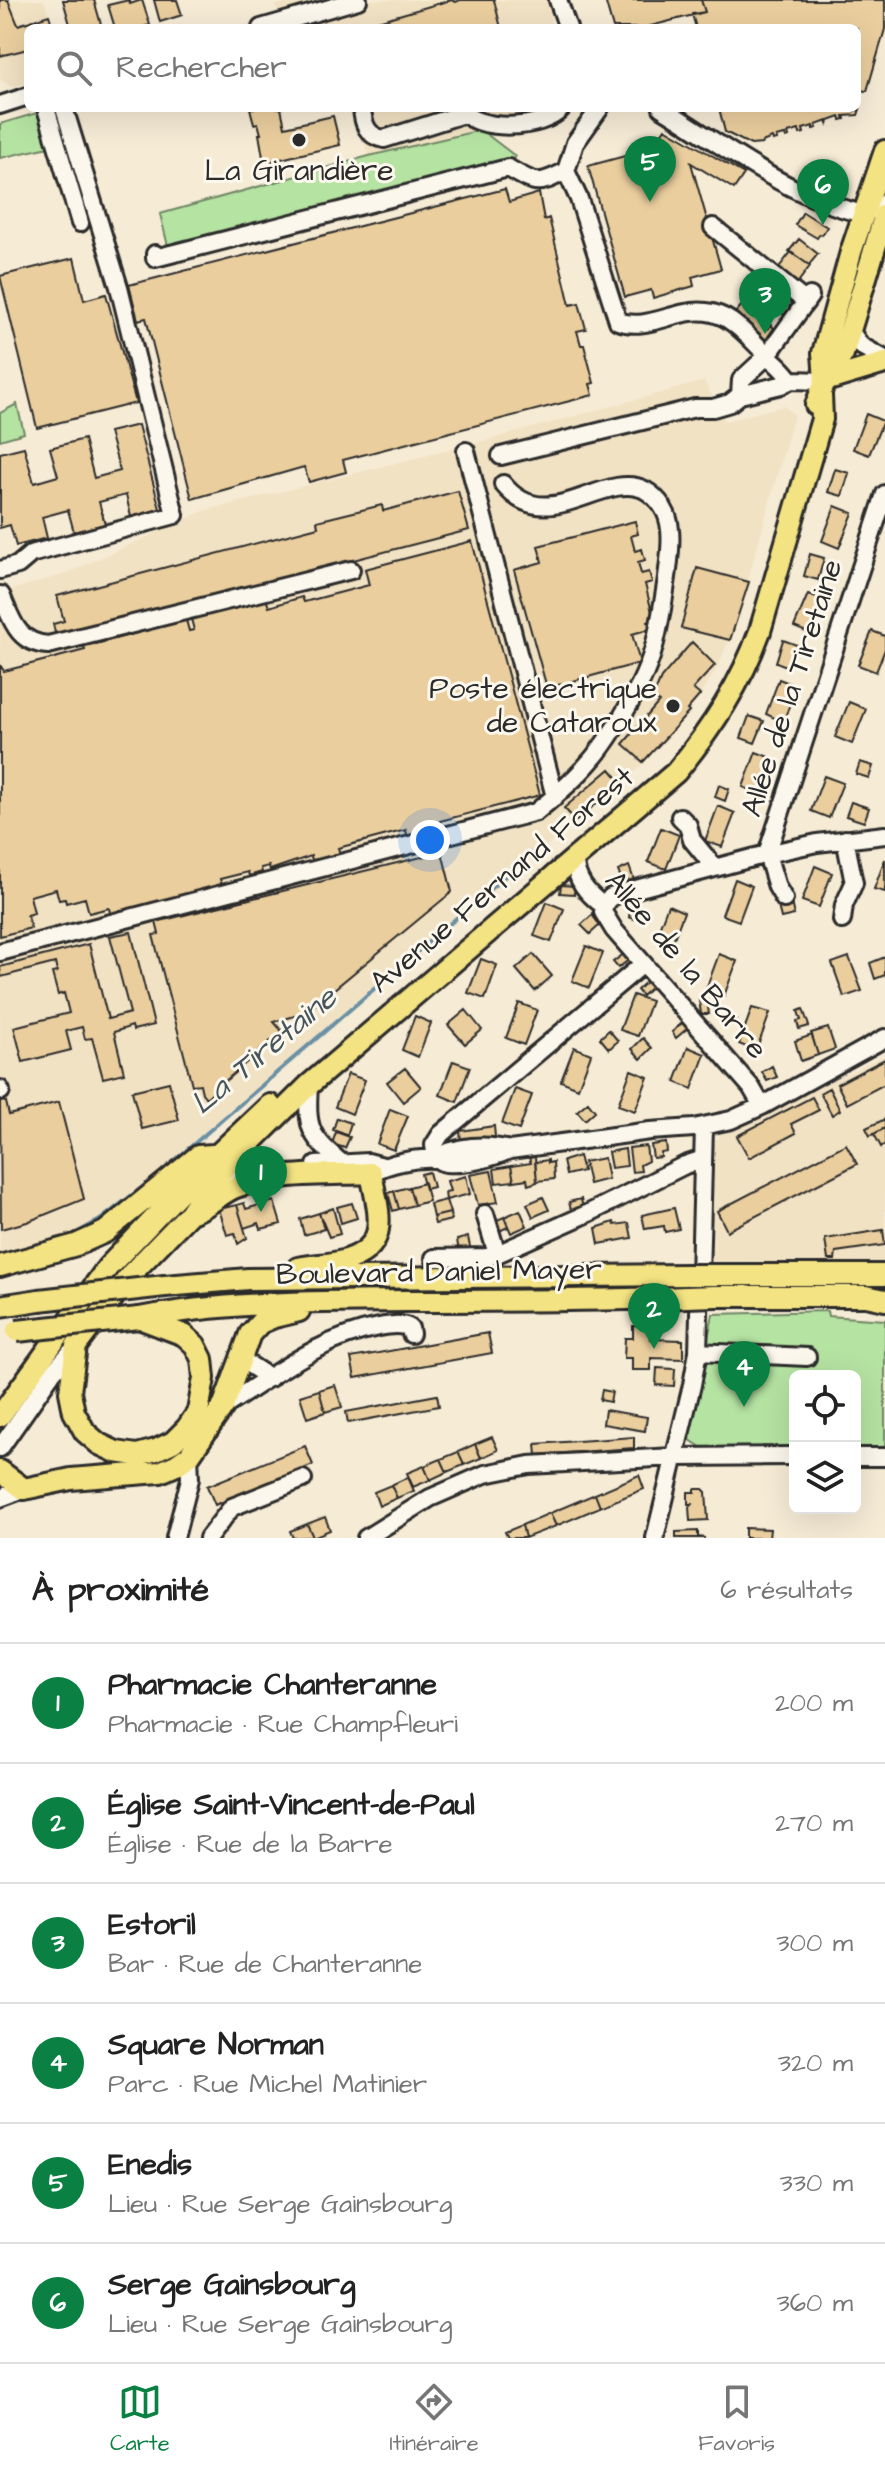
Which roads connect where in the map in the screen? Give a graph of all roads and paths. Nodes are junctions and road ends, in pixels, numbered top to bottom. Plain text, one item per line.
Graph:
1 (358, 0) edge
2 (558, 0) edge
3 (275, 24) edge
4 (567, 24) edge
5 (24, 97) edge
6 (0, 105) edge
7 (47, 112) edge
8 (65, 112) edge
9 (363, 112) edge
10 (458, 112) edge
11 (462, 112) edge
12 (559, 112) edge
13 (597, 112) edge
14 (669, 112) edge
15 (885, 151) edge
16 (566, 171) junction
17 (885, 203) edge
18 (875, 214) edge
19 (80, 223) dead end
20 (713, 227) dead end
21 (155, 254) dead end
22 (849, 329) junction
23 (767, 356) junction
24 (885, 361) edge
25 (791, 380) junction
26 (823, 388) junction
27 (738, 396) junction
28 (466, 451) dead end
29 (501, 456) dead end
30 (503, 484) dead end
31 (885, 494) edge
32 (877, 542) edge
33 (0, 570) edge
34 (351, 570) dead end
35 (1, 595) edge
36 (555, 797) junction
37 (680, 817) dead end
38 (885, 835) edge
39 (845, 839) junction
40 (767, 854) junction
41 (574, 858) junction
42 (715, 868) junction
43 (784, 899) dead end
44 (604, 906) junction
45 (842, 920) dead end
46 (0, 952) edge
47 (643, 964) junction
48 (885, 1038) edge
49 (309, 1085) junction
50 (762, 1106) junction
51 (704, 1127) junction
52 (217, 1155) junction
53 (436, 1159) junction
54 (703, 1159) junction
55 (345, 1169) junction
56 (377, 1169) junction
57 (209, 1184) junction
58 (178, 1194) junction
59 (190, 1213) junction
60 (485, 1214) dead end
61 (497, 1254) junction
62 (434, 1258) dead end
63 (0, 1266) edge
64 (885, 1275) edge
65 (248, 1279) junction
66 (885, 1300) edge
67 (333, 1302) junction
68 (0, 1306) edge
69 (139, 1318) junction
70 (9, 1333) edge
71 (411, 1334) dead end
72 (76, 1346) junction
73 (698, 1352) junction
74 (240, 1355) junction
75 (807, 1357) dead end
76 (270, 1378) junction
77 (223, 1407) junction
78 (0, 1416) edge
79 (0, 1448) edge
80 (189, 1456) junction
81 (789, 1456) edge
82 (674, 1457) junction
83 (861, 1457) edge
84 (885, 1457) edge
85 (0, 1471) edge
86 (160, 1472) junction
87 (303, 1479) dead end
88 (24, 1489) junction
89 (186, 1491) junction
90 (0, 1498) edge
91 (175, 1538) edge
92 (208, 1538) edge
93 (366, 1538) edge
94 (655, 1538) edge

1 - 3 street
2 - 4 street
5 - 6 street
7 - 19 street
8 - 33 street
9 - 10 street
11 - 12 street
13 - 16 street
14 - 18 street
15 - 18 main road
16 - 21 street
16 - 23 street
17 - 18 street
18 - 22 main road
18 - 26 main road
20 - 23 street
22 - 24 street
22 - 26 main road
23 - 25 street
23 - 27 street
24 - 26 main road
25 - 26 street
25 - 27 street
26 - 41 main road, Avenue Fernand Forest
26 - 52 main road, Avenue Fernand Forest
27 - 29 street
28 - 36 street
30 - 36 street
31 - 32 street, Allée de la Tiretaine
32 - 40 street, Allée de la Tiretaine
34 - 35 street
36 - 46 street
37 - 42 street
38 - 39 street
39 - 40 street
39 - 45 street
40 - 42 street
40 - 43 street
41 - 44 street, Allée de la Barre
41 - 49 main road, Avenue Fernand Forest
42 - 44 street
44 - 47 street, Allée de la Barre
47 - 50 street, Allée de la Barre
47 - 53 street
48 - 50 street
49 - 55 street
49 - 57 main road, Avenue Fernand Forest
50 - 51 street
51 - 53 street
51 - 54 street
52 - 58 main road, Avenue Fernand Forest
52 - 63 main road
53 - 56 street
54 - 61 street
54 - 73 street
55 - 56 main road
55 - 57 street
55 - 59 main road
56 - 65 main road
57 - 58 street
57 - 59 main road, Avenue Fernand Forest
58 - 78 main road, Avenue Fernand Forest
59 - 72 main road
60 - 61 street
61 - 62 street
64 - 65 main road, Boulevard Daniel Mayer, bridge
65 - 68 main road, Boulevard Daniel Mayer, bridge
66 - 67 main road, Boulevard Daniel Mayer, bridge
67 - 69 main road, Boulevard Daniel Mayer
67 - 74 main road
69 - 70 main road, bridge
69 - 72 main road
71 - 76 street
72 - 79 street
73 - 75 street
73 - 82 street
74 - 76 street
74 - 77 main road
76 - 77 street
77 - 80 main road
80 - 86 main road
80 - 89 street
81 - 82 street
82 - 93 street
82 - 94 street
83 - 84 street
85 - 88 main road
86 - 88 main road
86 - 89 street
87 - 92 street
88 - 90 street
89 - 91 street

